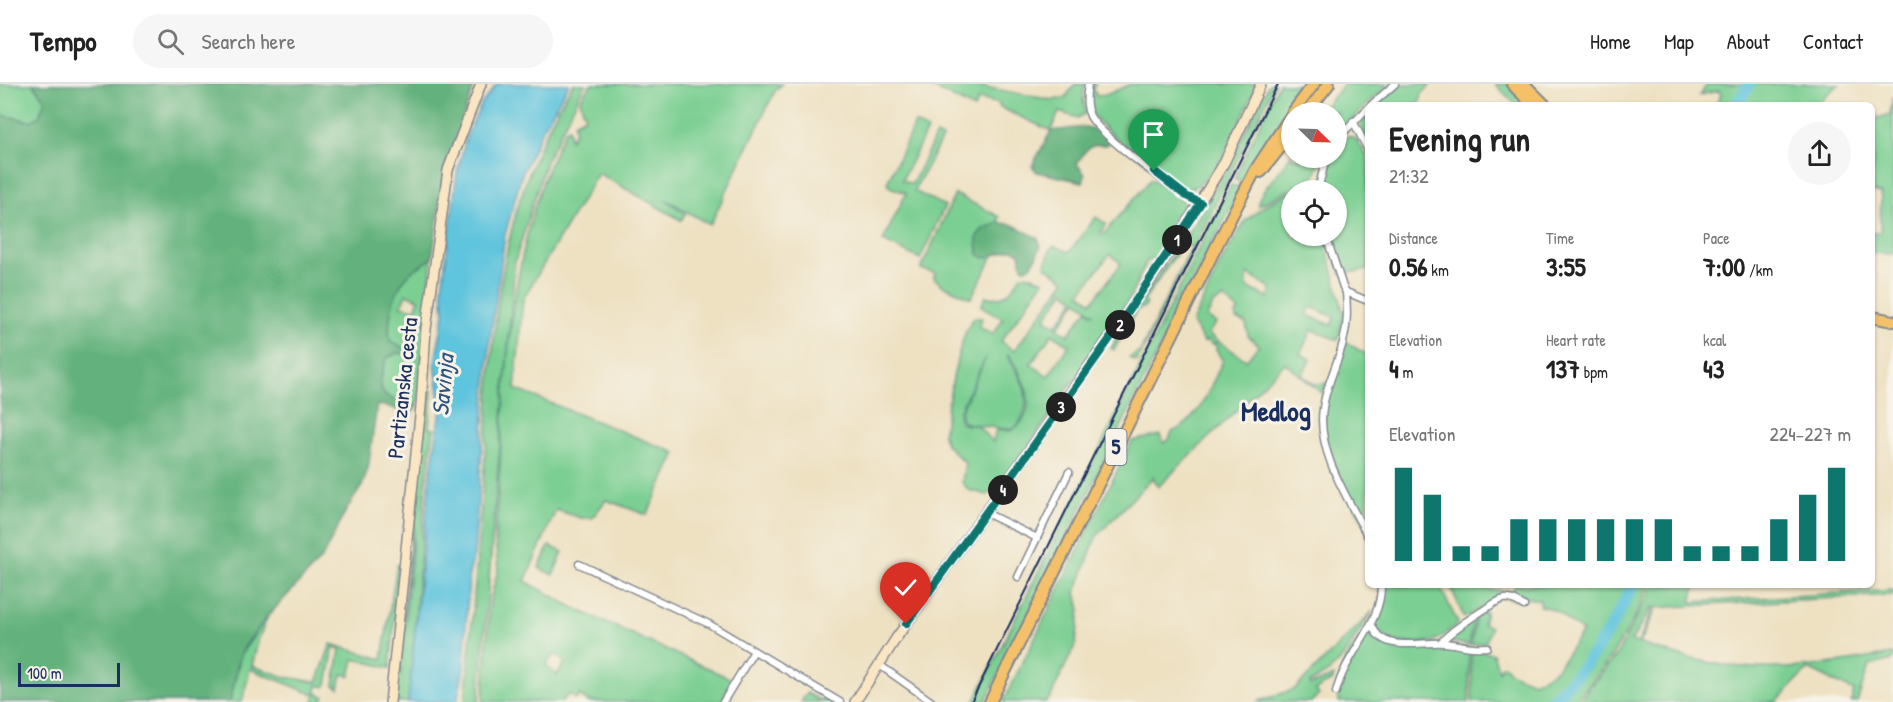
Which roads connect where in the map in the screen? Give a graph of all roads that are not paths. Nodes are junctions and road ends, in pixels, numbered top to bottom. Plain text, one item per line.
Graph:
1 (481, 84) edge
2 (1088, 84) edge
3 (1261, 84) edge
4 (1314, 84) edge
5 (1329, 84) edge
6 (1395, 84) edge
7 (1512, 84) edge
8 (1524, 84) edge
9 (1300, 102) edge
10 (1315, 102) edge
11 (1375, 102) edge
12 (1530, 102) edge
13 (1542, 102) edge
14 (1365, 110) edge
15 (1353, 121) junction
16 (1347, 128) edge
17 (1281, 131) edge
18 (1365, 144) edge
19 (1281, 147) edge
20 (1244, 193) junction
21 (1201, 203) junction
22 (1329, 246) edge
23 (1346, 292) junction
24 (1365, 300) edge
25 (1875, 318) edge
26 (1893, 321) edge
27 (1069, 472) dead end
28 (986, 513) junction
29 (1365, 531) edge
30 (1037, 538) junction
31 (579, 564) dead end
32 (1018, 577) dead end
33 (1381, 588) edge
34 (1524, 606) dead end
35 (1372, 625) junction
36 (1441, 642) junction
37 (1487, 647) dead end
38 (754, 651) junction
39 (878, 664) junction
40 (1336, 692) dead end
41 (390, 702) edge
42 (723, 702) edge
43 (840, 702) edge
44 (855, 702) edge
45 (932, 702) edge
46 (990, 702) edge

1 - 41 street, Partizanska cesta
2 - 21 street
3 - 21 street
4 - 9 main road, 5
5 - 10 main road
6 - 11 street
7 - 12 main road
8 - 13 main road
14 - 15 street
15 - 16 street
15 - 18 street
17 - 20 main road, 5
19 - 20 main road, 5
20 - 46 main road, 5
21 - 28 street
22 - 23 street
23 - 24 street
23 - 29 street
25 - 26 main road
27 - 30 street
28 - 30 street
28 - 39 street
30 - 32 street
31 - 38 street
33 - 35 street
34 - 36 street
35 - 36 street
35 - 40 street
36 - 37 street
38 - 42 street
38 - 43 street
39 - 44 street
39 - 45 street

